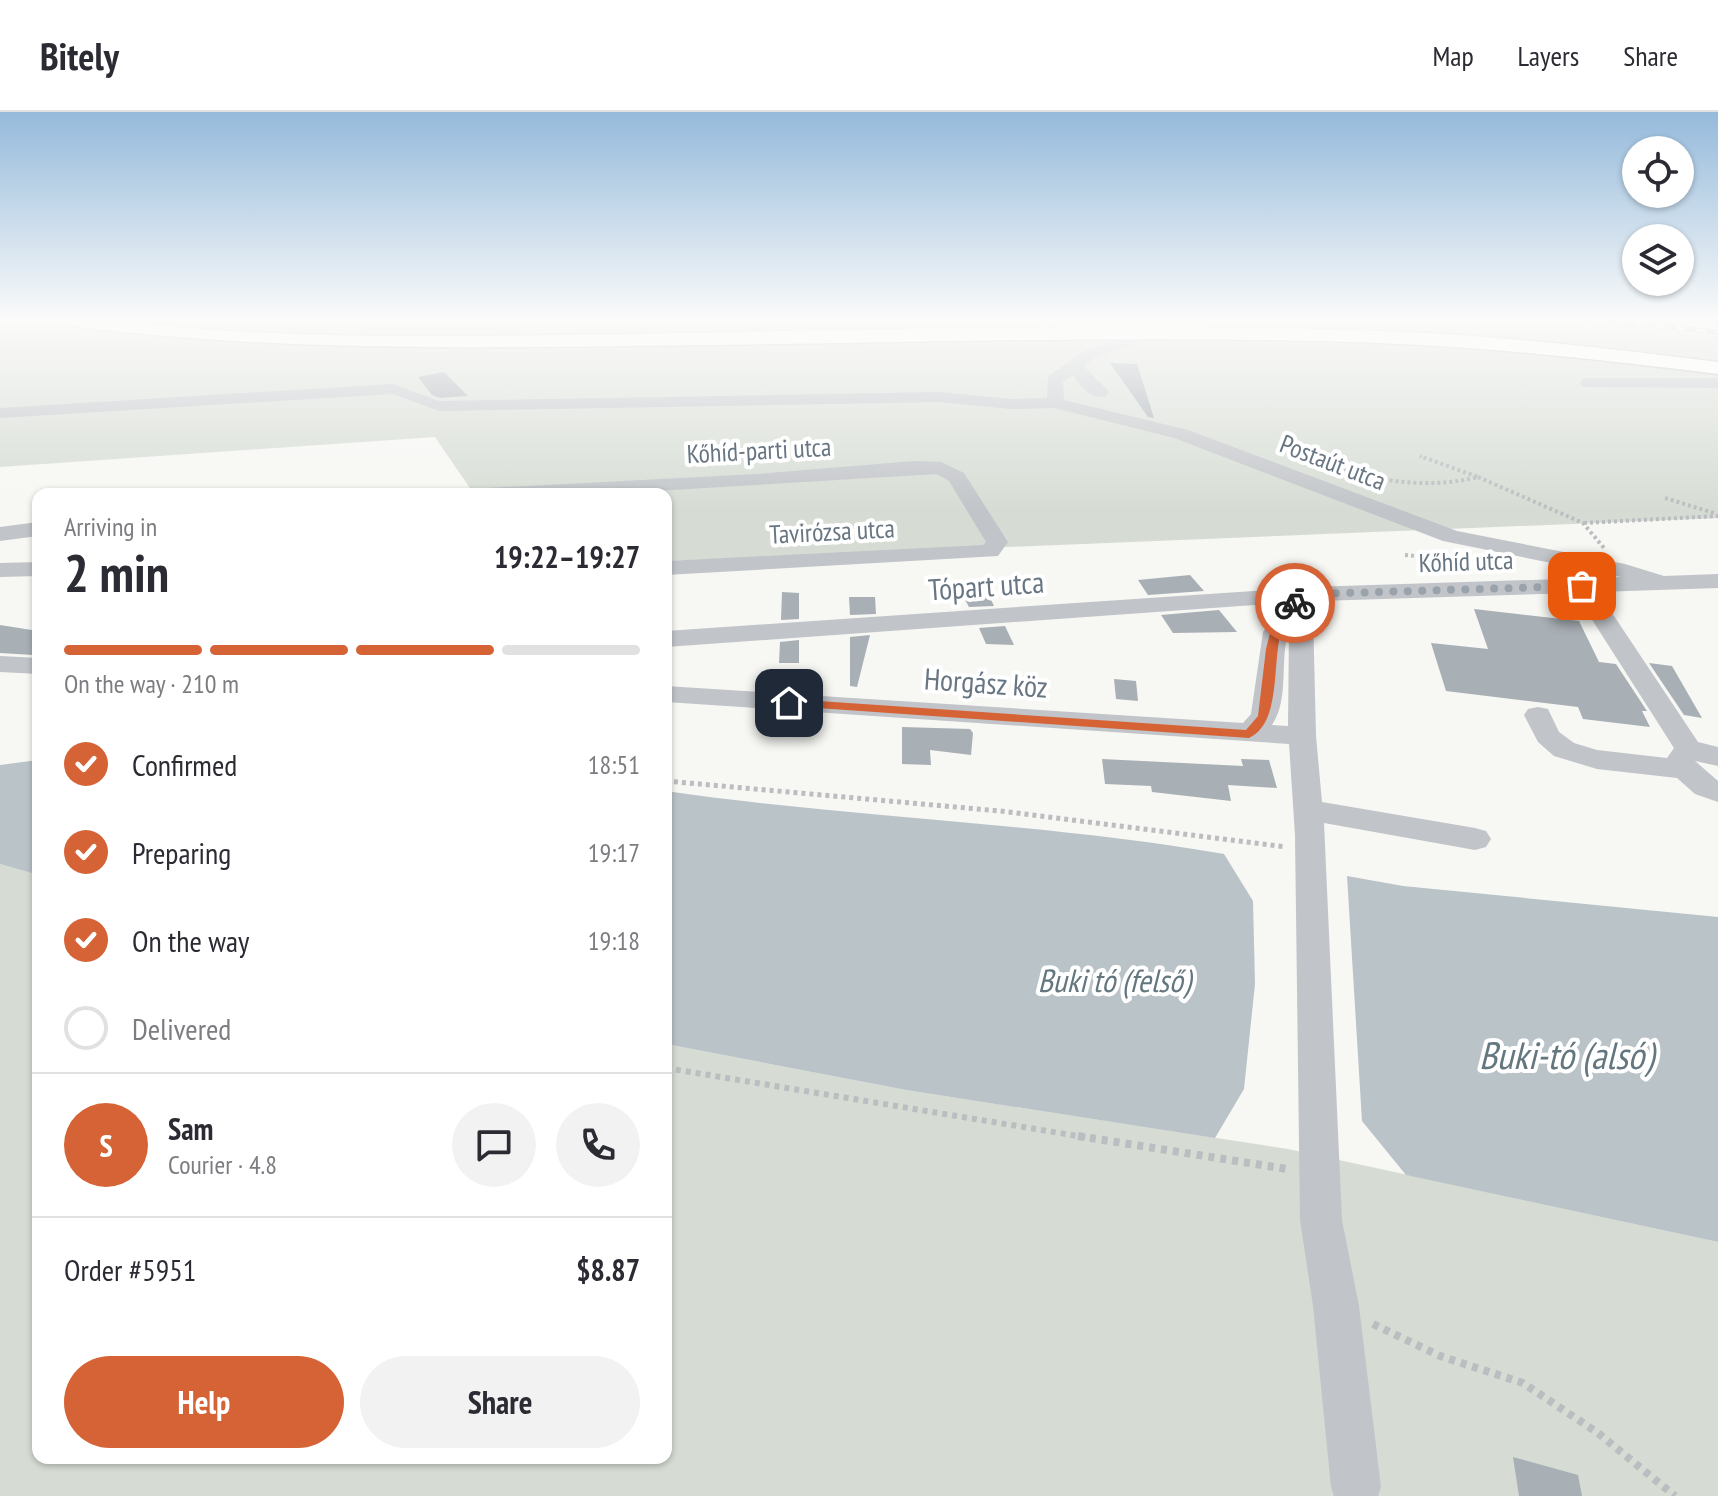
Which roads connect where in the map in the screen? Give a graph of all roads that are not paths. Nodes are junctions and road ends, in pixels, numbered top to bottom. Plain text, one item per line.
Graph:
1 (1054, 383) edge
2 (1087, 383) edge
3 (1589, 383) dead end
4 (1718, 383) edge
5 (1055, 398) junction
6 (0, 413) edge
7 (603, 488) edge
8 (32, 530) edge
9 (0, 534) edge
10 (997, 542) joint
11 (672, 568) edge
12 (32, 569) edge
13 (0, 570) edge
14 (1718, 581) edge
15 (1663, 583) junction
16 (1582, 586) junction
17 (1311, 594) junction
18 (672, 639) edge
19 (0, 664) edge
20 (32, 666) edge
21 (672, 694) edge
22 (1538, 715) dead end
23 (1249, 734) junction
24 (1302, 736) junction
25 (1718, 757) edge
26 (1687, 759) junction
27 (1718, 792) edge
28 (1308, 810) junction
29 (1475, 839) dead end
30 (1356, 1487) dead end

1 - 5 street
2 - 5 street
3 - 4 street
5 - 6 street
5 - 15 street, Postaút utca
7 - 10 street, Kőhíd-parti utca
8 - 9 street
10 - 11 street, Tavirózsa utca
12 - 13 street
14 - 15 street, Kőhíd utca
15 - 16 street, Kőhíd utca
16 - 17 street, Kőhíd utca
16 - 26 street
17 - 18 street, Tópart utca
17 - 23 street
17 - 24 street
19 - 20 street
21 - 23 street, Horgász köz
22 - 26 street
23 - 24 street, Horgász köz
24 - 28 street
25 - 26 street
26 - 27 street
28 - 29 street
28 - 30 street

